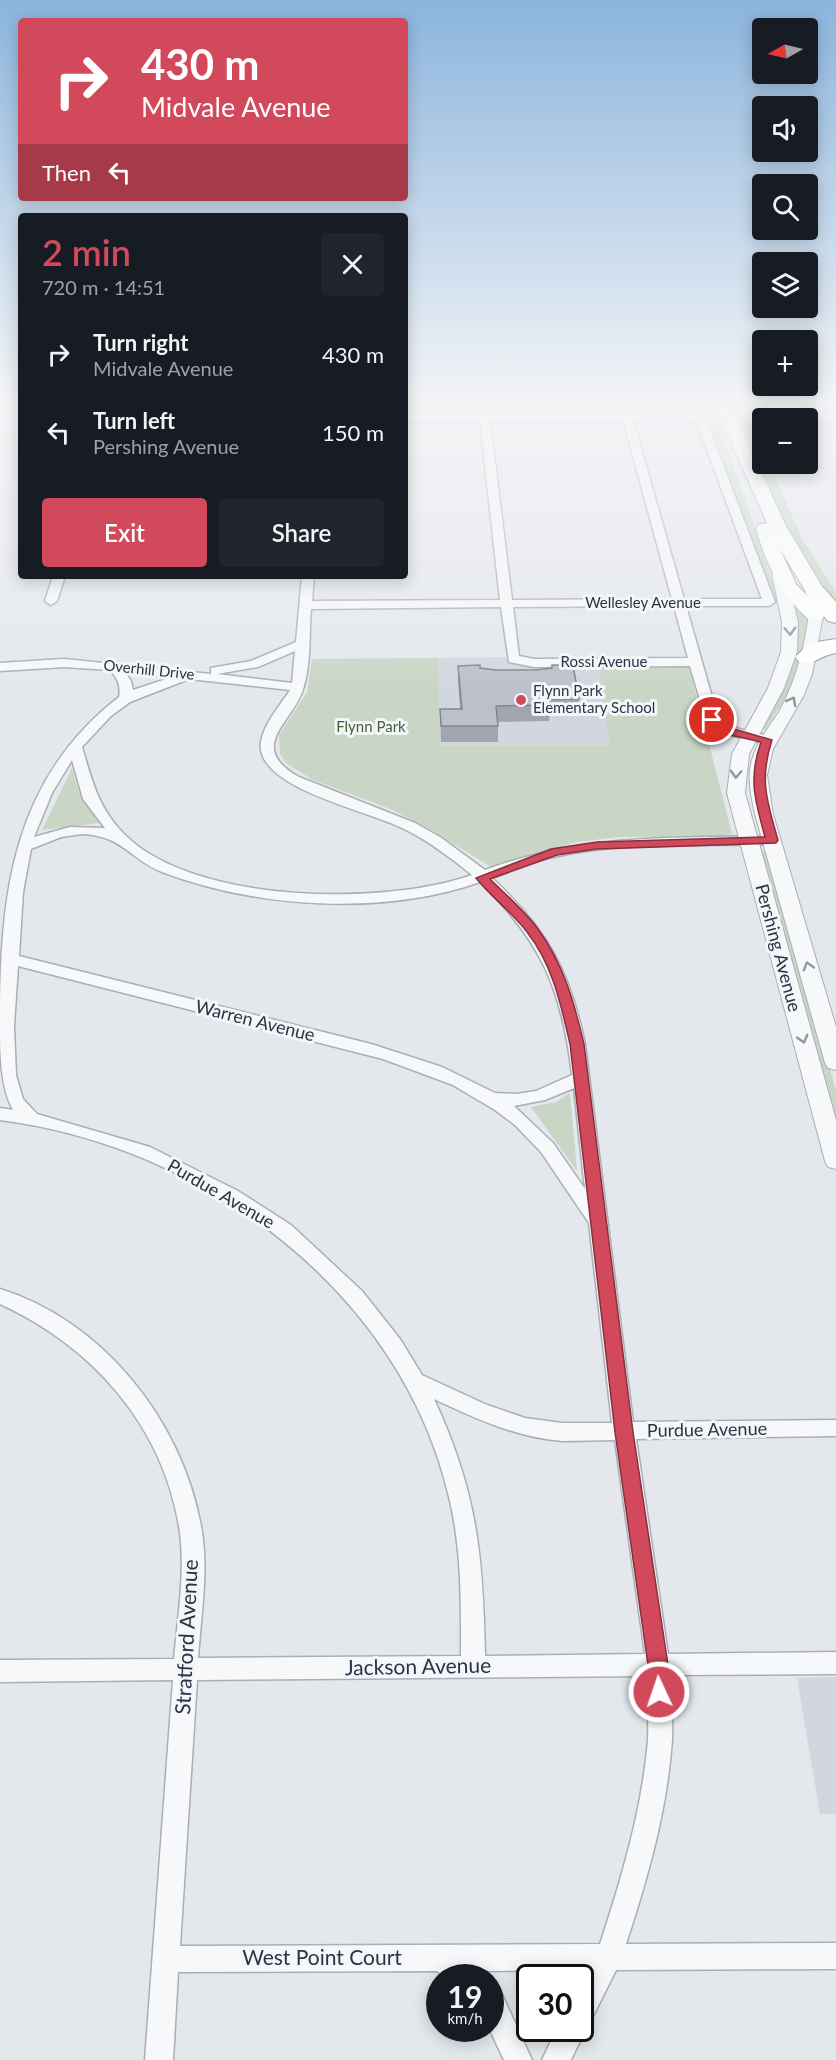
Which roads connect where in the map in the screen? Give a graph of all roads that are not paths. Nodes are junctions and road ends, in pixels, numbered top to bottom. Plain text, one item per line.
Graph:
1 (494, 500) edge
2 (651, 500) edge
3 (732, 500) edge
4 (760, 500) edge
5 (765, 500) edge
6 (779, 574) junction
7 (58, 579) edge
8 (308, 579) edge
9 (51, 601) dead end
10 (680, 603) junction
11 (507, 604) junction
12 (306, 605) junction
13 (822, 608) edge
14 (836, 633) edge
15 (303, 643) junction
16 (836, 646) edge
17 (807, 657) junction
18 (696, 662) junction
19 (0, 667) edge
20 (114, 667) junction
21 (196, 674) junction
22 (298, 687) junction
23 (125, 699) junction
24 (747, 736) junction
25 (767, 740) junction
26 (75, 744) junction
27 (117, 836) junction
28 (772, 840) junction
29 (749, 841) junction
30 (25, 846) junction
31 (482, 878) junction
32 (11, 959) junction
33 (3, 1035) edge
34 (836, 1063) edge
35 (581, 1077) junction
36 (493, 1099) junction
37 (0, 1114) edge
38 (31, 1118) junction
39 (836, 1161) edge
40 (598, 1224) junction
41 (0, 1296) edge
42 (416, 1380) junction
43 (836, 1428) edge
44 (624, 1432) junction
45 (836, 1663) edge
46 (658, 1665) junction
47 (474, 1666) junction
48 (186, 1669) junction
49 (0, 1671) edge
50 (836, 1956) edge
51 (441, 1958) junction
52 (608, 1958) junction
53 (168, 1959) junction
54 (449, 1964) edge
55 (594, 1985) edge
56 (504, 2030) edge
57 (565, 2042) edge
58 (159, 2060) edge
59 (518, 2060) edge
60 (556, 2060) edge

1 - 11 street
2 - 10 street
3 - 10 street, Wellesley Avenue
4 - 6 main road
5 - 13 main road
6 - 13 main road
6 -> 24 street, Pershing Avenue
7 - 9 street
8 - 12 street
10 - 11 street, Wellesley Avenue
10 - 18 street
11 - 12 street, Wellesley Avenue
11 - 18 street, Rossi Avenue
12 - 15 street
13 - 14 highway
13 - 17 street, Pershing Avenue
15 - 21 street
15 - 22 street
16 - 17 highway
25 -> 17 street, Pershing Avenue
18 - 24 street
19 - 20 street, Overhill Drive
20 - 21 street, Overhill Drive
20 - 23 street
21 - 22 street, Overhill Drive
21 - 23 street
22 - 31 street
23 - 26 street
24 - 25 street
24 -> 29 street, Pershing Avenue
25 - 28 street, Pershing Avenue
26 - 27 street
26 - 30 street
27 - 30 street
27 - 31 street
28 - 29 street
34 -> 28 street, Pershing Avenue
29 - 31 street
29 -> 39 street, Pershing Avenue
30 - 32 street
31 - 35 street
32 - 33 street
32 - 36 street, Warren Avenue
33 - 38 street
35 - 36 street, Warren Avenue
35 - 40 street
36 - 40 street, Warren Avenue
37 - 38 street, Purdue Avenue
38 - 42 street, Purdue Avenue
40 - 44 street
41 - 48 street, Stratford Avenue
42 - 44 street, Purdue Avenue
42 - 47 street
43 - 44 street, Purdue Avenue
44 - 46 street
45 - 46 street, Jackson Avenue
46 - 47 street, Jackson Avenue
46 - 52 street
47 - 48 street, Jackson Avenue
48 - 49 street, Jackson Avenue
48 - 53 street, Stratford Avenue
50 - 52 street, West Point Court
51 - 52 street, West Point Court
51 - 53 street, West Point Court
51 - 54 street
52 - 55 street
53 - 58 street, Stratford Avenue
56 - 59 street
57 - 60 street

